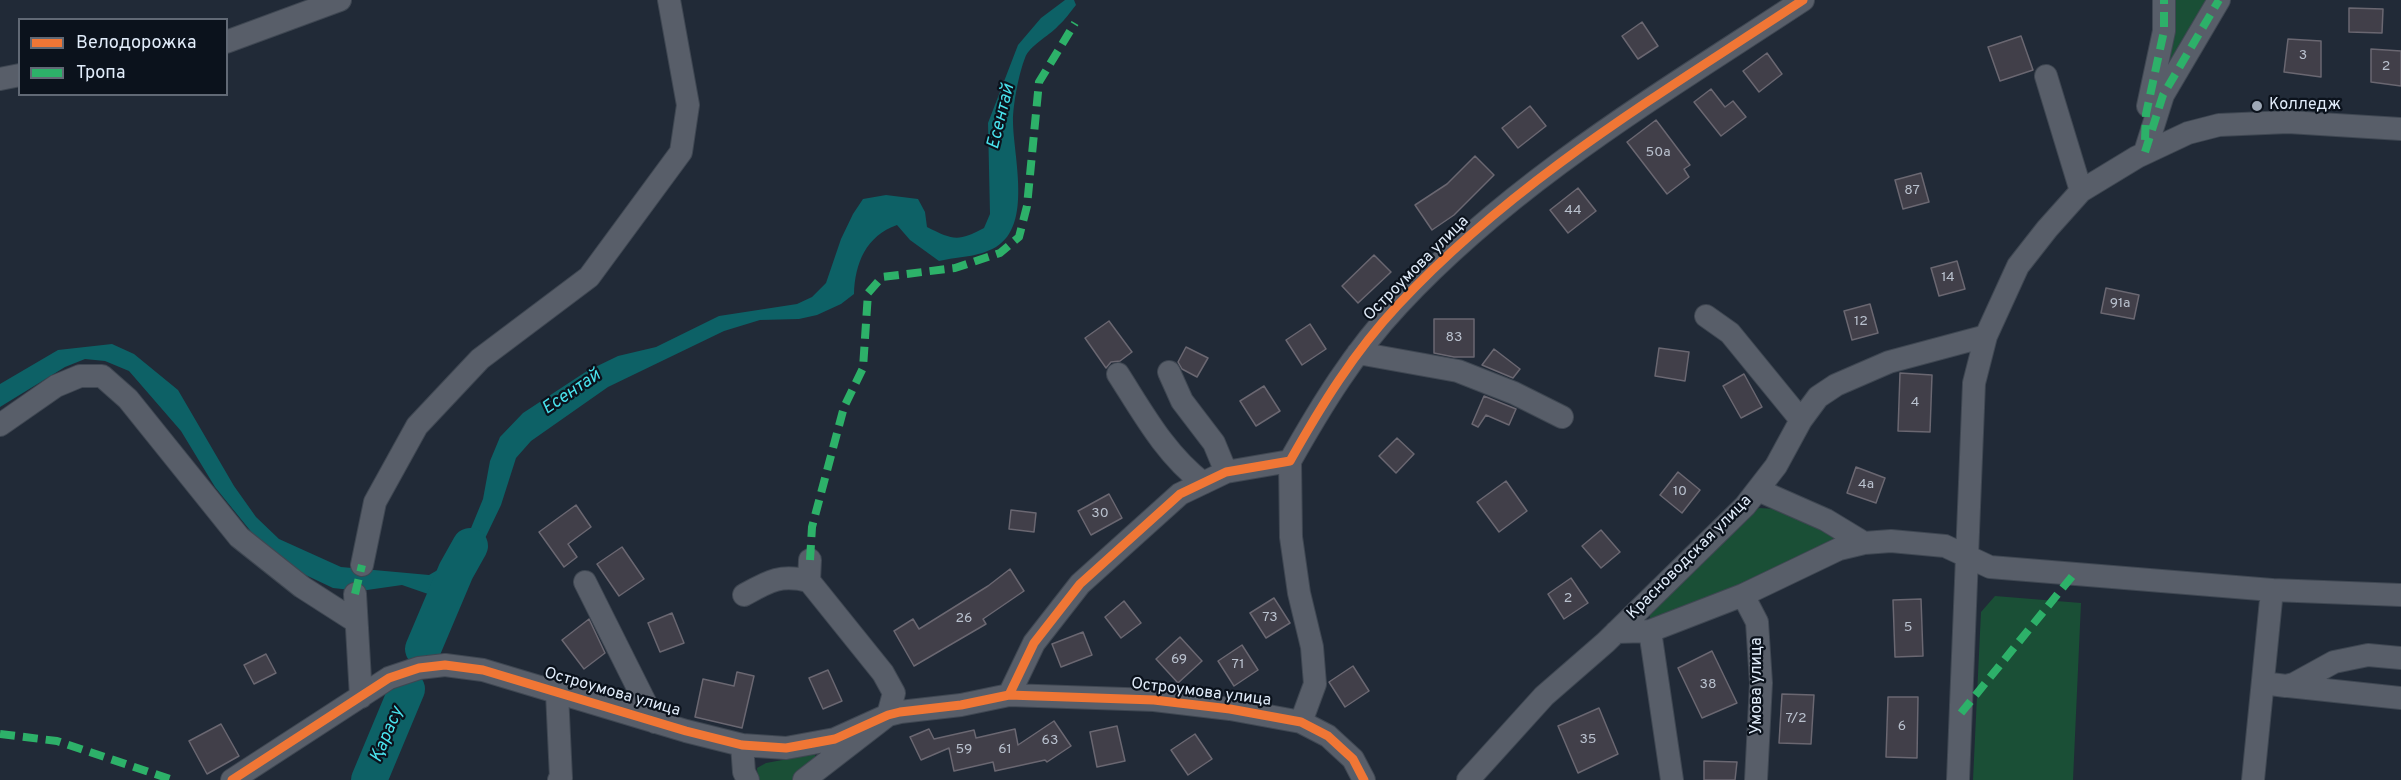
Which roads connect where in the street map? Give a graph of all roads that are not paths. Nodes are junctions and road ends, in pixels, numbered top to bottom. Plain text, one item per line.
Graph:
1 (340, 0) edge
2 (669, 0) edge
3 (1803, 0) edge
4 (2164, 0) edge
5 (2219, 0) edge
6 (228, 41) edge
7 (18, 75) edge
8 (2046, 76) dead end
9 (0, 79) edge
10 (2401, 129) edge
11 (2145, 152) junction
12 (2081, 191) junction
13 (1707, 316) dead end
14 (1986, 336) junction
15 (1358, 353) junction
16 (1169, 372) dead end
17 (1118, 374) dead end
18 (1562, 417) dead end
19 (1801, 420) junction
20 (0, 425) edge
21 (1290, 461) junction
22 (1226, 472) junction
23 (1203, 483) junction
24 (1758, 490) junction
25 (1863, 543) junction
26 (1968, 556) junction
27 (362, 565) dead end
28 (585, 582) dead end
29 (2272, 590) junction
30 (355, 594) dead end
31 (744, 595) dead end
32 (1743, 595) junction
33 (2401, 595) edge
34 (355, 621) junction
35 (1650, 631) junction
36 (1616, 632) junction
37 (2401, 658) edge
38 (2263, 683) junction
39 (2286, 686) junction
40 (558, 693) junction
41 (1009, 695) junction
42 (361, 697) junction
43 (2401, 698) edge
44 (888, 715) junction
45 (656, 722) junction
46 (1301, 722) junction
47 (742, 745) junction
48 (232, 780) edge
49 (559, 780) edge
50 (748, 780) edge
51 (804, 780) edge
52 (1364, 780) edge
53 (1468, 780) edge
54 (1672, 780) edge
55 (1756, 780) edge
56 (1958, 780) edge
57 (2253, 780) edge

1 - 6 street
2 - 27 street
3 - 15 street, Остроумова улица
4 - 11 street
5 - 11 street
7 - 9 street
8 - 12 street
10 - 11 street
11 - 12 street
12 - 14 street
13 - 19 street
14 - 19 street, Красноводская улица
14 - 26 street
15 - 18 street
15 - 21 street, Остроумова улица
16 - 22 street
17 - 23 street
19 - 24 street, Красноводская улица
20 - 34 street
21 - 22 street
21 - 46 street
22 - 23 street
23 - 41 street
24 - 25 street
24 - 36 street, Красноводская улица
25 - 26 street
25 - 32 street
26 - 29 street
26 - 56 street
28 - 45 street
29 - 33 street
29 - 38 street
30 - 34 street
31 - 44 street
32 - 35 street
32 - 55 street, Умова улица
34 - 42 street
35 - 36 street
35 - 54 street
36 - 53 street, Красноводская улица
37 - 39 street
38 - 39 street
38 - 57 street
39 - 43 street
40 - 42 street, Остроумова улица
40 - 45 street, Остроумова улица
40 - 49 street
41 - 44 street, Остроумова улица
41 - 46 street, Остроумова улица
42 - 48 street, Остроумова улица
44 - 47 street, Остроумова улица
44 - 51 street
45 - 47 street, Остроумова улица
46 - 52 street, Остроумова улица
47 - 50 street

